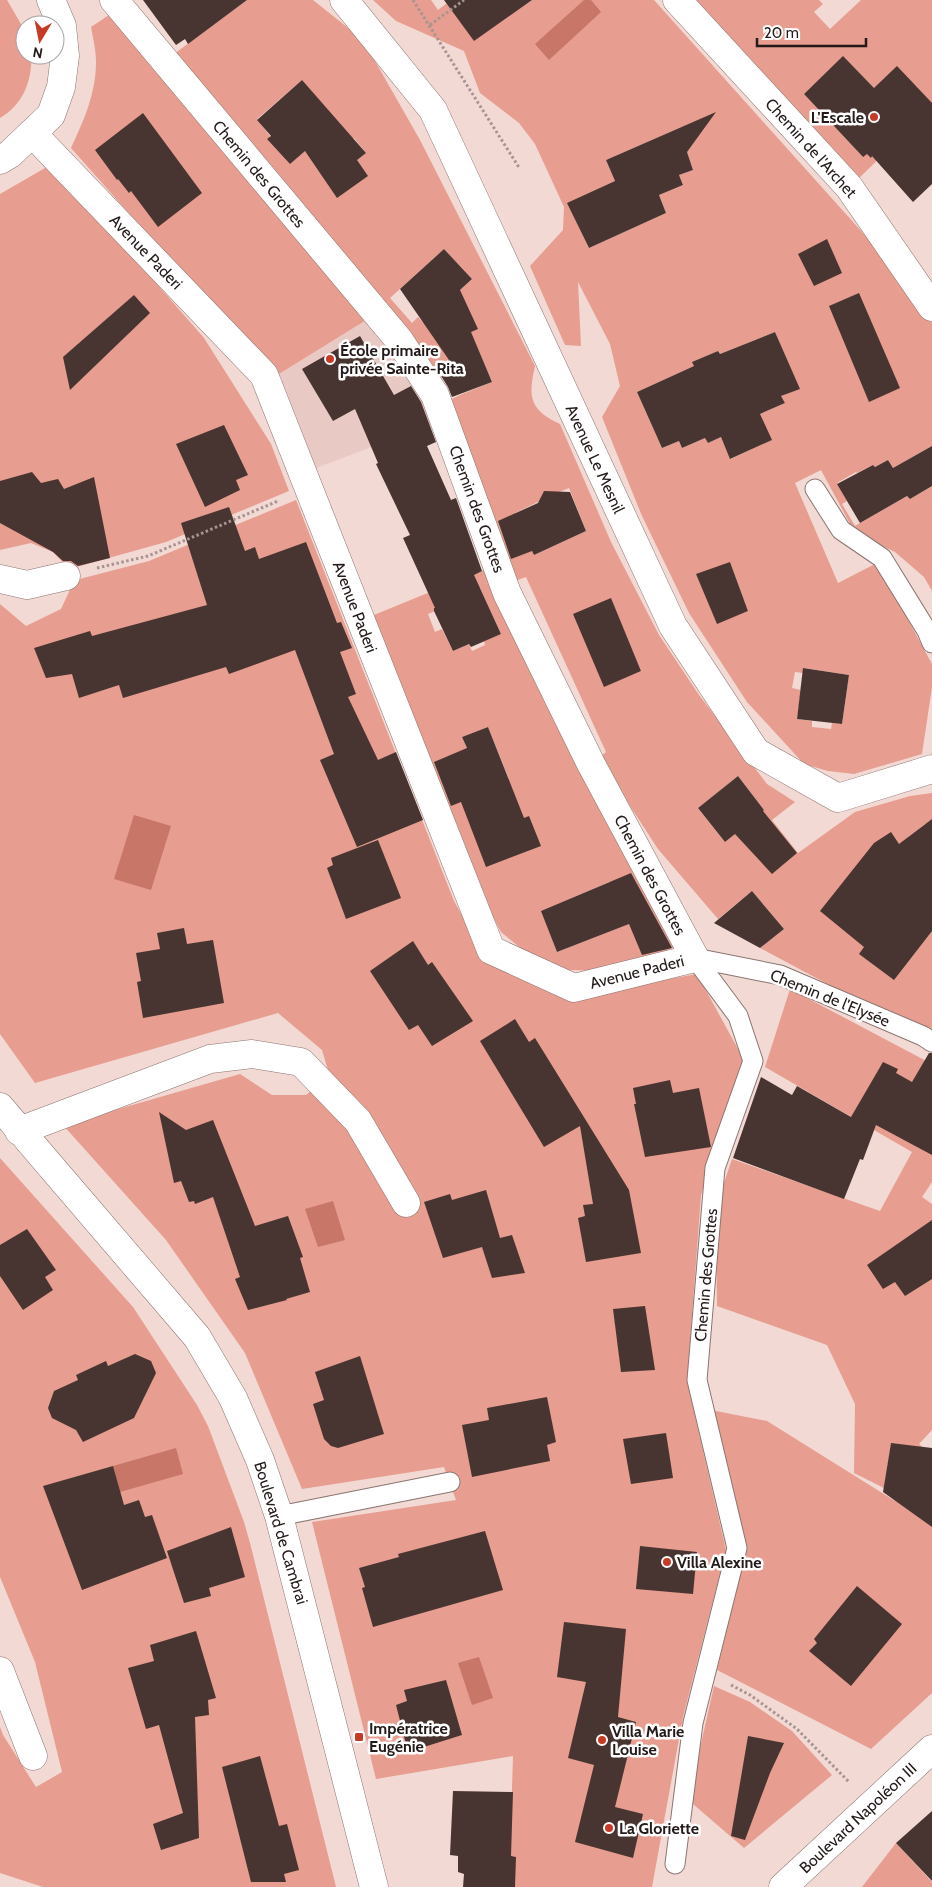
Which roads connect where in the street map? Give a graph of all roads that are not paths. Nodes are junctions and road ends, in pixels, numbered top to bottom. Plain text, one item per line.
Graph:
1 (51, 0) edge
2 (114, 0) edge
3 (344, 0) edge
4 (677, 0) edge
5 (32, 134) junction
6 (0, 160) edge
7 (932, 307) edge
8 (815, 490) dead end
9 (66, 576) road end
10 (0, 579) edge
11 (932, 643) edge
12 (932, 769) edge
13 (695, 958) junction
14 (932, 1042) edge
15 (0, 1107) edge
16 (19, 1131) junction
17 (406, 1203) dead end
18 (450, 1482) dead end
19 (279, 1516) junction
20 (0, 1671) edge
21 (932, 1749) edge
22 (33, 1756) dead end
23 (675, 1864) dead end
24 (374, 1887) edge
25 (783, 1887) edge

1 - 5 street
2 - 13 street, Chemin des Grottes
3 - 12 street, Avenue Le Mesnil
4 - 7 street, Chemin de l'Archet
5 - 6 street
5 - 13 street, Avenue Paderi
8 - 11 lane
9 - 10 street
13 - 14 lane, Chemin de l'Elysée
13 - 23 lane, Chemin des Grottes
15 - 16 street, Boulevard de Cambrai
16 - 17 street
16 - 19 street, Boulevard de Cambrai
18 - 19 lane
19 - 24 street, Boulevard de Cambrai
20 - 22 street
21 - 25 street, Boulevard Napoléon III

